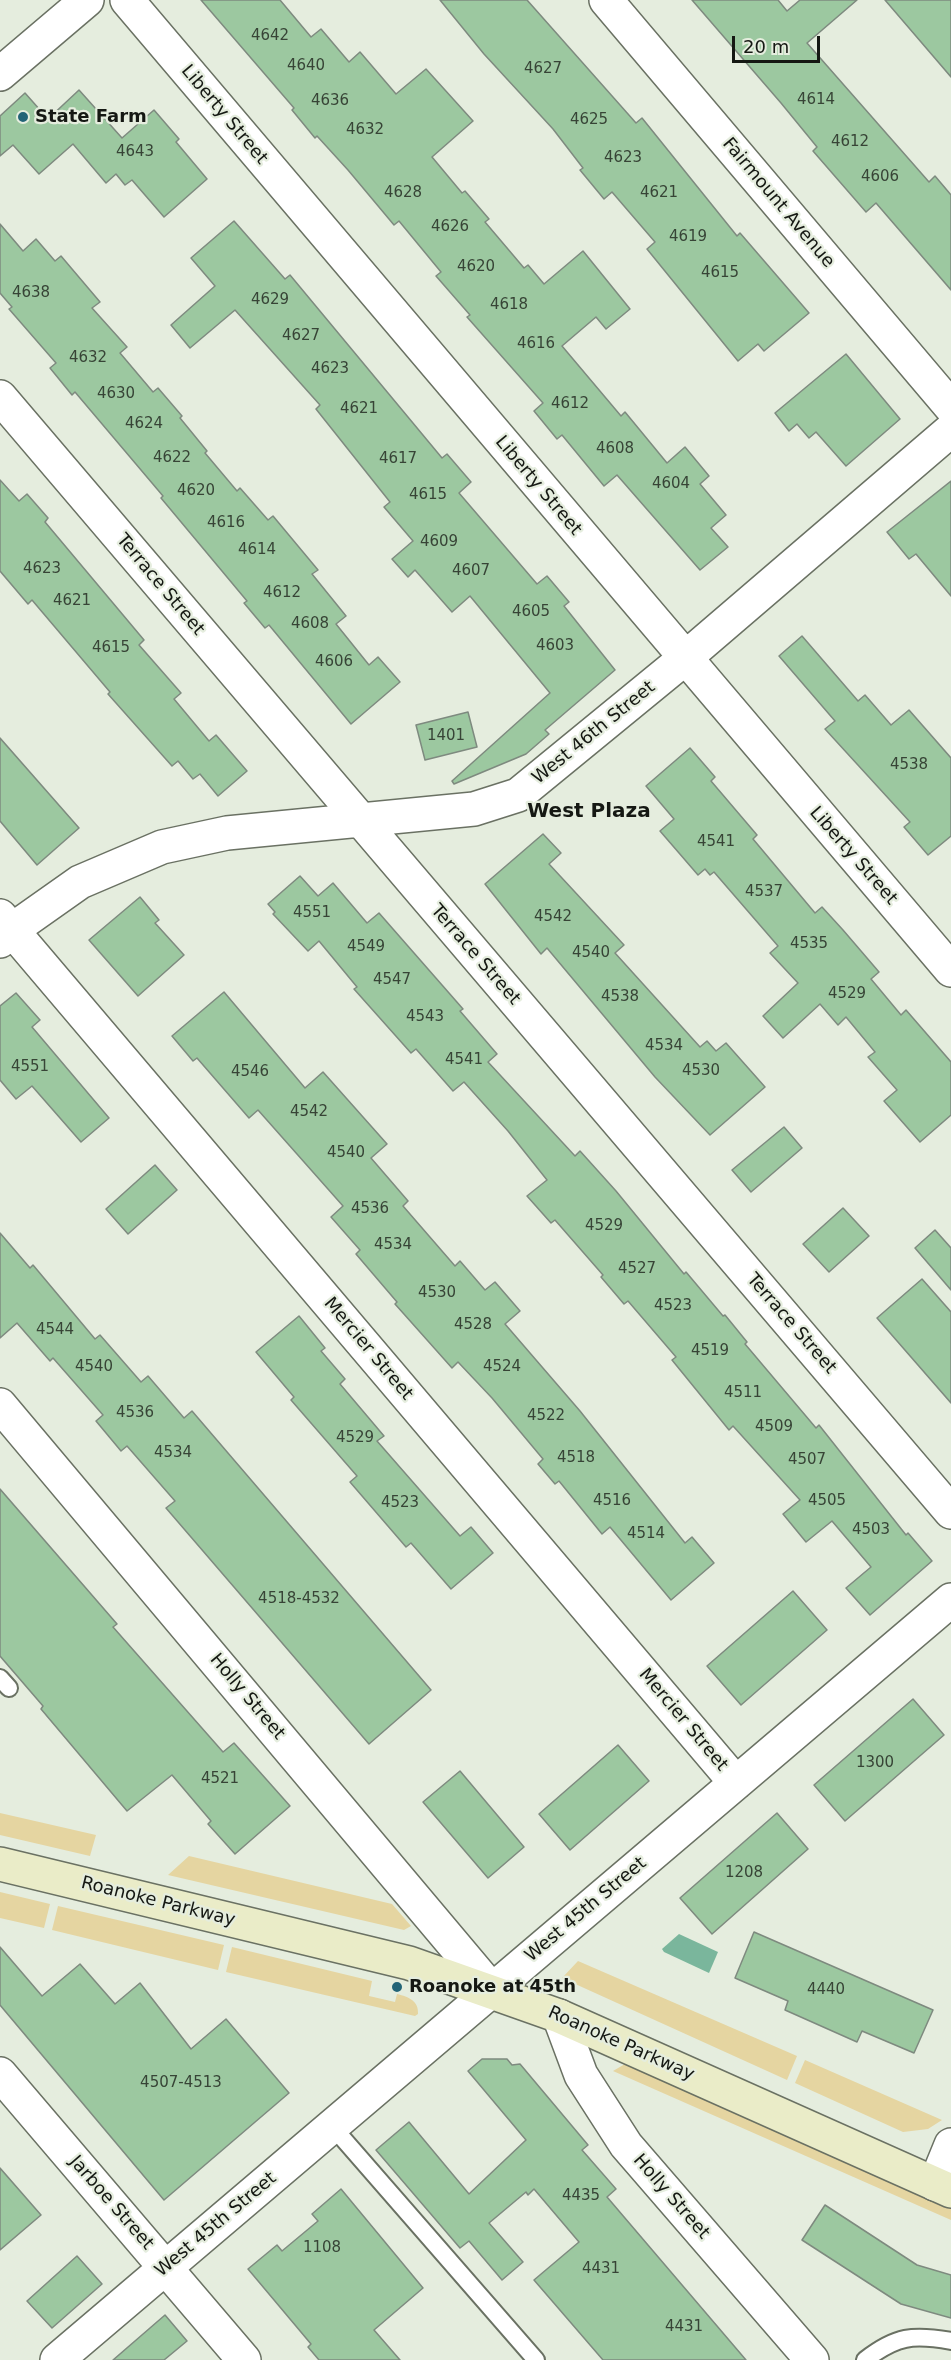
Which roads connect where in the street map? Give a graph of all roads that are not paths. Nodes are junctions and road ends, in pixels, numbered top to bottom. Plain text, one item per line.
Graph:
1 (87, 0) edge
2 (127, 0) edge
3 (606, 0) edge
4 (0, 74) edge
5 (0, 397) edge
6 (951, 406) edge
7 (951, 430) edge
8 (684, 659) junction
9 (360, 821) junction
10 (4, 929) edge
11 (951, 970) edge
12 (0, 1405) edge
13 (951, 1512) edge
14 (951, 1600) edge
15 (736, 1783) junction
16 (0, 1864) edge
17 (492, 1990) junction
18 (559, 2016) junction
19 (0, 2074) edge
20 (332, 2126) junction
21 (951, 2145) edge
22 (943, 2187) edge
23 (166, 2268) junction
24 (951, 2341) edge
25 (57, 2360) edge
26 (244, 2360) edge
27 (536, 2360) edge
28 (812, 2360) edge
29 (865, 2360) edge

1 - 4 street
2 - 8 street, Liberty Street
3 - 6 street, Fairmount Avenue
5 - 9 street, Terrace Street
7 - 8 street, West 46th Street
8 - 9 street, West 46th Street
8 - 11 street, Liberty Street
9 - 10 street, West 46th Street
9 - 13 street, Terrace Street
10 - 15 street, Mercier Street
12 - 17 street, Holly Street
14 - 15 street, West 45th Street
15 - 17 street, West 45th Street
16 - 17 street, Roanoke Parkway
17 - 18 street, Roanoke Parkway
17 - 20 street, West 45th Street
18 - 22 street, Roanoke Parkway
18 - 28 street, Holly Street
19 - 23 street, Jarboe Street
20 - 23 street, West 45th Street
20 - 27 lane
21 - 22 street
23 - 25 street, West 45th Street
23 - 26 street, Jarboe Street
24 - 29 lane

